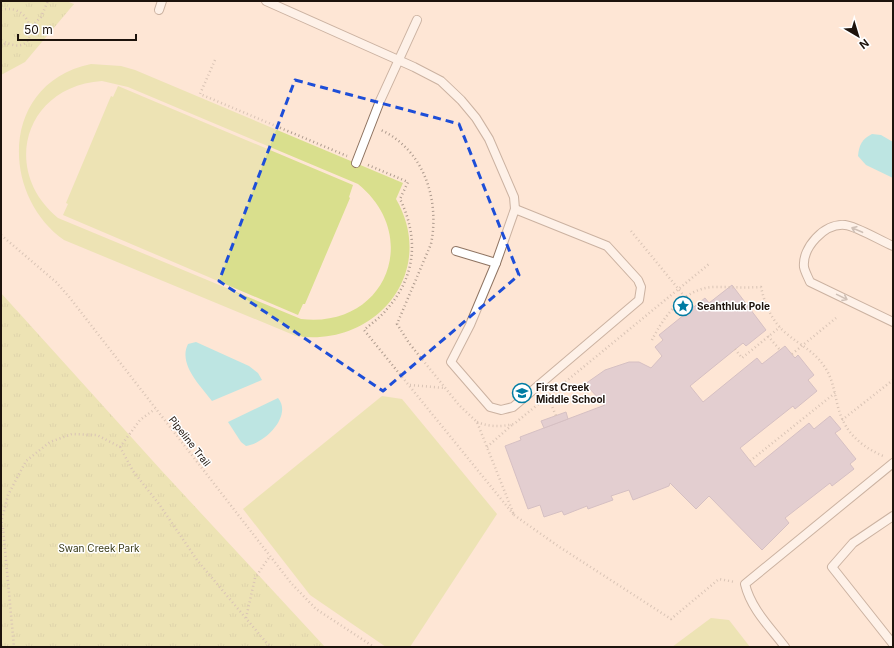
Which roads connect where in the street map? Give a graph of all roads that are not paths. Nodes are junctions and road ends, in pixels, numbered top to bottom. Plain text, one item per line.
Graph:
1 (162, 1) edge
2 (266, 1) edge
3 (159, 10) dead end
4 (417, 20) dead end
5 (399, 60) junction
6 (356, 162) road end
7 (515, 209) junction
8 (893, 246) edge
9 (456, 251) dead end
10 (496, 263) junction
11 (893, 322) edge
12 (893, 463) edge
13 (893, 516) edge
14 (893, 644) edge
15 (785, 647) edge

1 - 3 lane
2 - 5 lane
4 - 5 lane
5 - 6 lane
5 - 7 lane
7 - 10 lane
7 - 10 lane
8 -> 11 lane
9 - 10 lane
12 - 15 lane
13 - 14 lane

